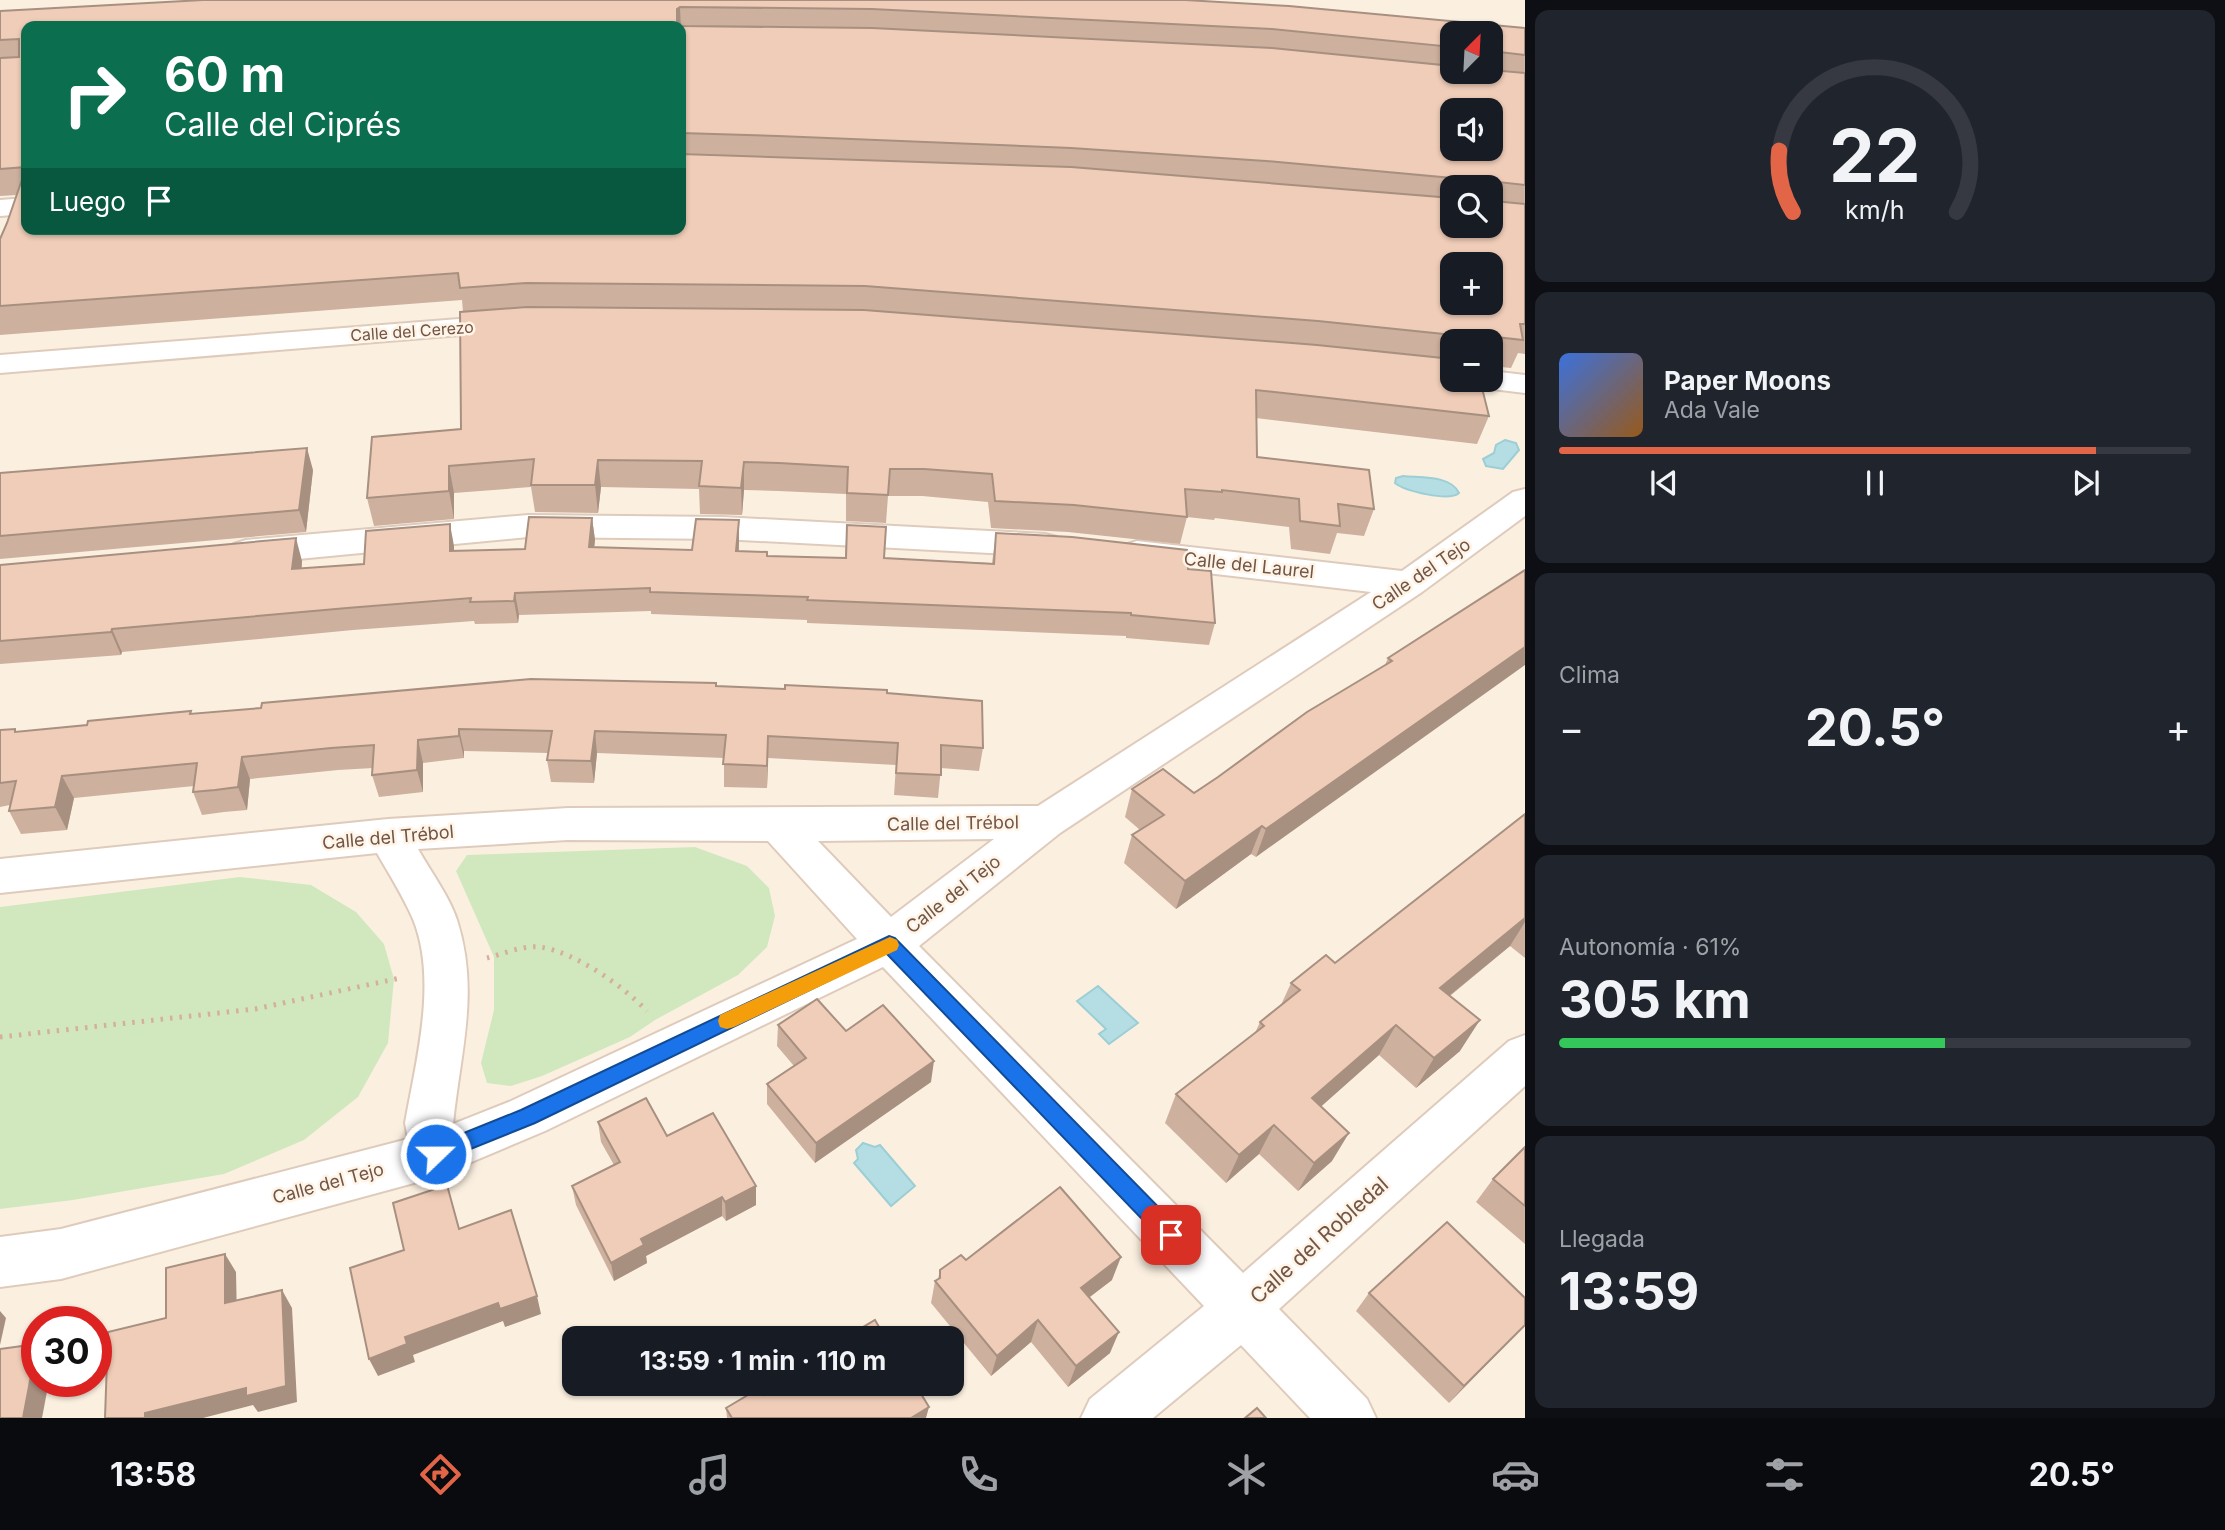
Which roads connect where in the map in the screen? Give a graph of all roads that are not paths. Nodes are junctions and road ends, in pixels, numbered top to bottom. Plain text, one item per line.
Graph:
1 (21, 206) edge
2 (0, 208) edge
3 (544, 322) edge
4 (0, 364) edge
5 (1503, 382) edge
6 (1525, 384) edge
7 (1525, 499) edge
8 (209, 555) edge
9 (1409, 584) junction
10 (1045, 822) junction
11 (778, 825) junction
12 (388, 835) junction
13 (0, 876) edge
14 (889, 944) junction
15 (1525, 1056) edge
16 (436, 1154) junction
17 (0, 1262) edge
18 (1243, 1308) junction
19 (1109, 1418) edge
20 (1348, 1418) edge

1 - 2 street
3 - 4 street, Calle del Cerezo
5 - 6 street
7 - 9 street, Calle del Tejo
8 - 9 street, Calle del Laurel
9 - 10 street, Calle del Tejo
10 - 11 street, Calle del Trébol
10 - 14 street, Calle del Tejo
11 - 12 street, Calle del Trébol
11 - 14 street
12 - 13 street, Calle del Trébol
12 - 16 street
14 - 16 street, Calle del Tejo
14 - 18 street
15 - 18 street, Calle del Robledal
16 - 17 street, Calle del Tejo
18 - 19 street, Calle del Robledal
18 - 20 street

